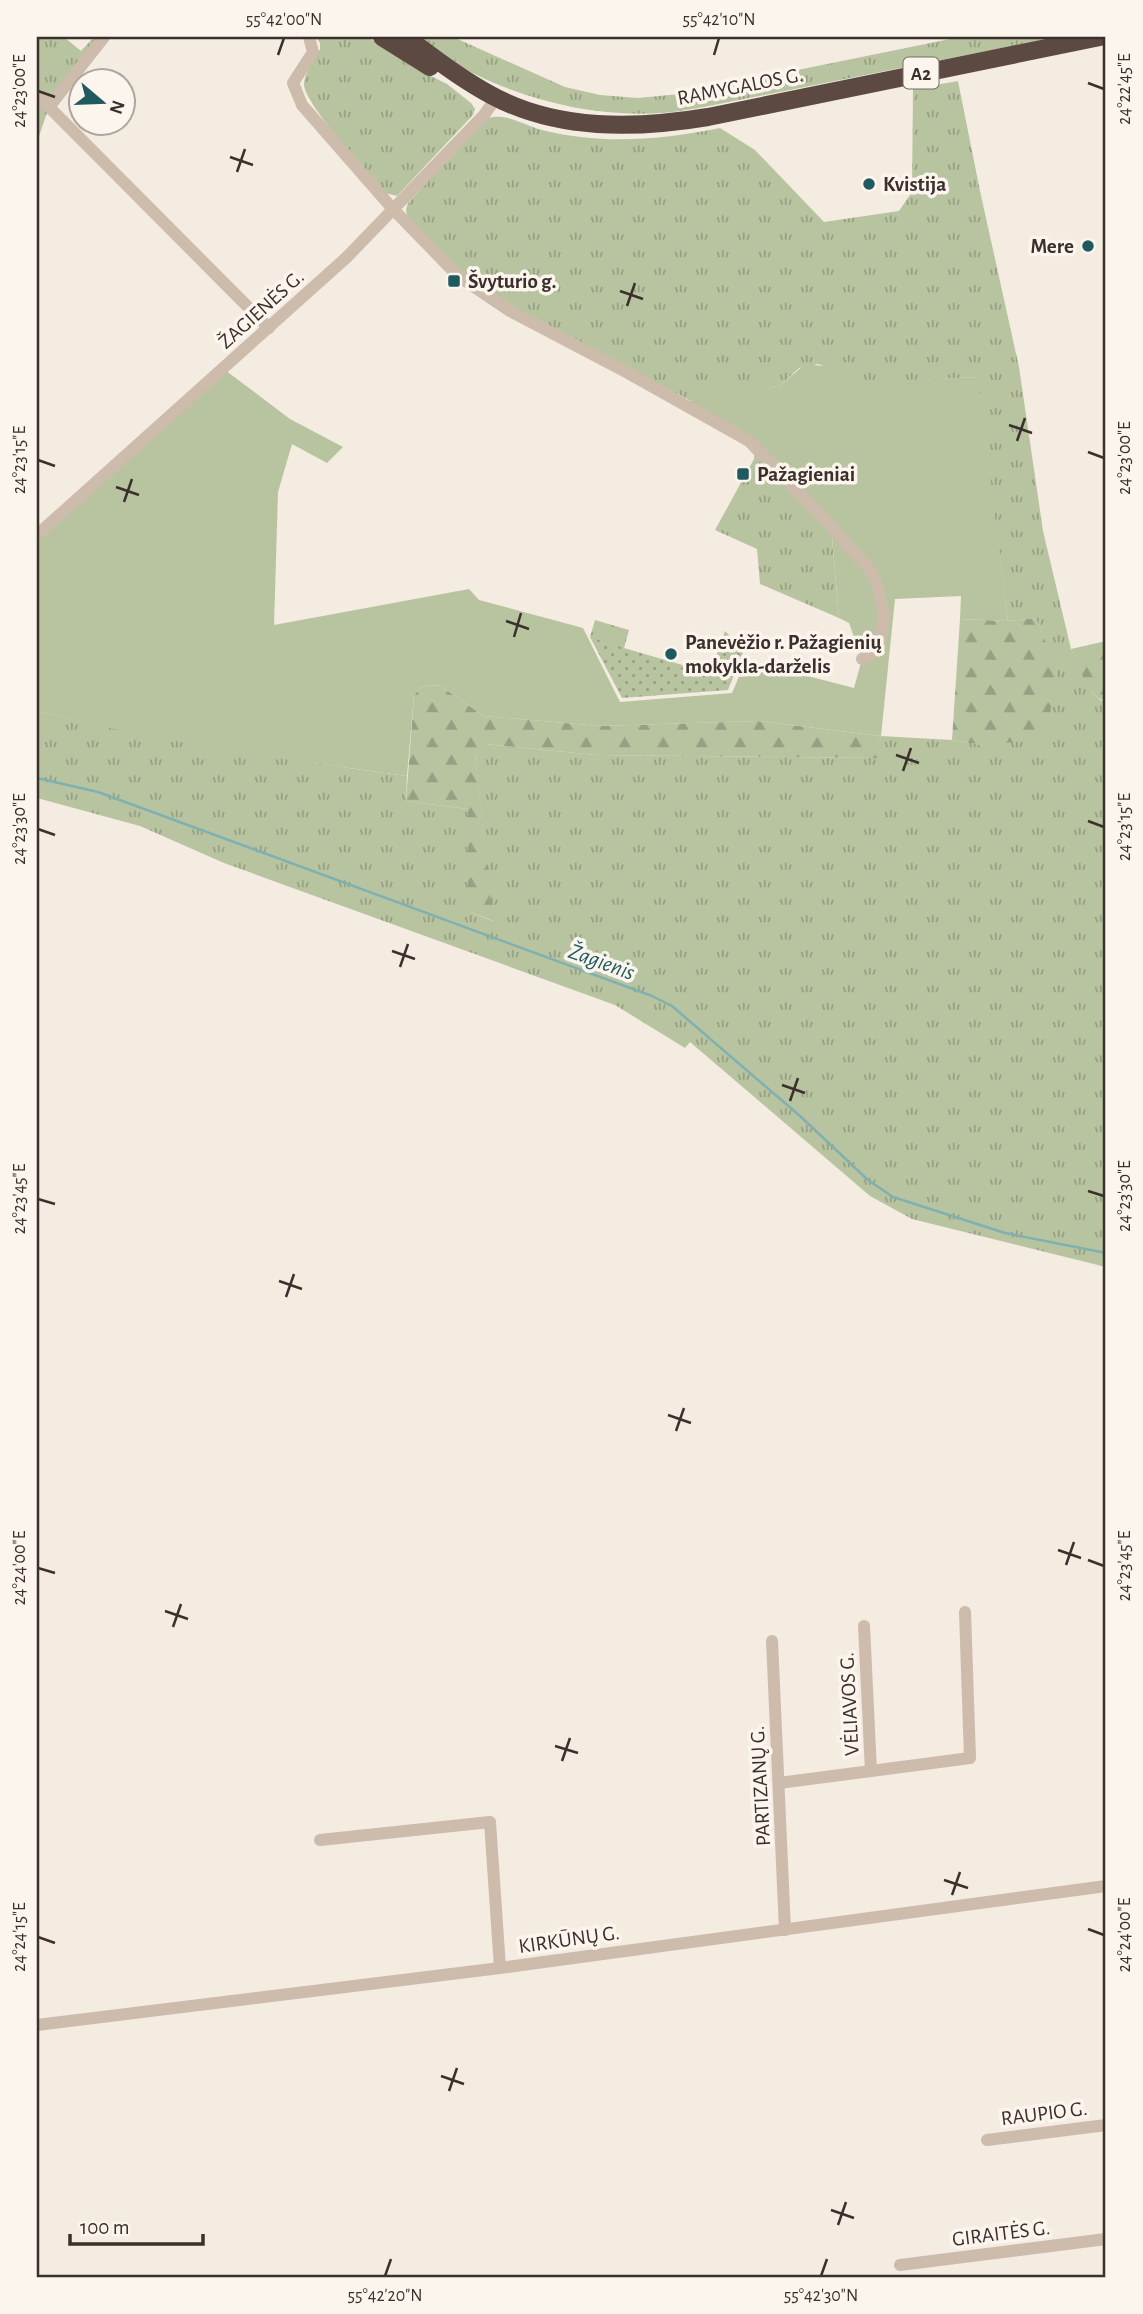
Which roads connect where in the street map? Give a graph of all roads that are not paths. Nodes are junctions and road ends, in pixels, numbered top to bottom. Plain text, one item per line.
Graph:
1 (104, 37) edge
2 (309, 37) edge
3 (382, 37) edge
4 (406, 37) edge
5 (1100, 37) edge
6 (37, 95) edge
7 (493, 96) junction
8 (49, 107) junction
9 (392, 208) junction
10 (269, 328) junction
11 (37, 535) edge
12 (862, 659) dead end
13 (965, 1612) dead end
14 (864, 1626) dead end
15 (772, 1641) dead end
16 (872, 1771) junction
17 (779, 1783) junction
18 (320, 1840) dead end
19 (1106, 1886) edge
20 (785, 1930) junction
21 (500, 1968) junction
22 (37, 2025) edge
23 (1106, 2125) edge
24 (987, 2140) dead end
25 (1106, 2239) edge
26 (900, 2265) dead end

1 - 8 street
2 - 9 street
3 - 7 highway, A2
4 - 7 highway, RAMYGALOS G. / A2
5 - 7 highway, RAMYGALOS G. / A2
6 - 8 street
7 - 9 street, ŽAGIENĖS G.
8 - 10 street
9 - 10 street, ŽAGIENĖS G.
9 - 12 street
10 - 11 street, ŽAGIENĖS G.
13 - 16 street
14 - 16 street, VĖLIAVOS G.
15 - 17 street, PARTIZANŲ G.
16 - 17 street, VĖLIAVOS G.
17 - 20 street, PARTIZANŲ G.
18 - 21 street
19 - 20 street, KIRKŪNŲ G.
20 - 21 street, KIRKŪNŲ G.
21 - 22 street, KIRKŪNŲ G.
23 - 24 street, RAUPIO G.
25 - 26 street, GIRAITĖS G.

